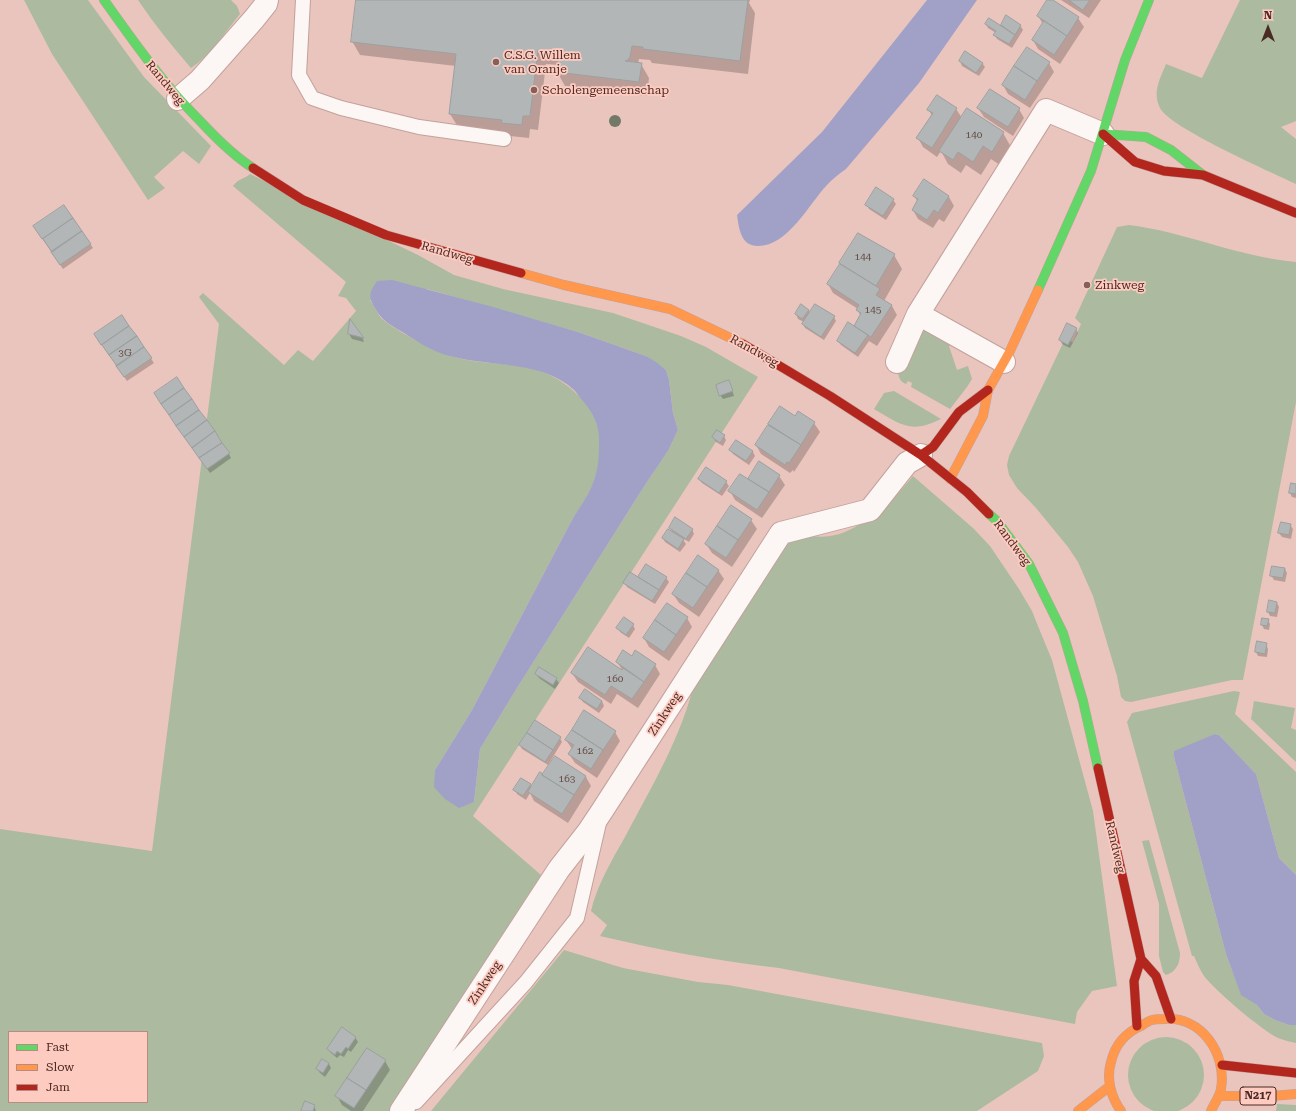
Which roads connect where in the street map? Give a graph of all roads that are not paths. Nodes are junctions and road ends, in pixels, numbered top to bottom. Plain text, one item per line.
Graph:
1 (104, 0) edge
2 (267, 0) edge
3 (303, 0) edge
4 (1149, 0) edge
5 (178, 99) junction
6 (1103, 134) junction
7 (504, 139) dead end
8 (1203, 175) junction
9 (1296, 213) edge
10 (918, 314) junction
11 (897, 362) dead end
12 (1004, 362) junction
13 (988, 390) junction
14 (921, 455) junction
15 (950, 479) junction
16 (602, 811) junction
17 (1141, 959) junction
18 (1171, 1019) junction
19 (1137, 1026) junction
20 (1222, 1065) junction
21 (1296, 1073) edge
22 (1110, 1086) junction
23 (1296, 1094) edge
24 (1220, 1096) junction
25 (401, 1111) edge
26 (408, 1111) edge
27 (1078, 1111) edge
28 (1121, 1111) edge
29 (1211, 1111) edge

1 - 5 street, Randweg
2 - 5 street
3 - 7 lane
4 - 6 street, Zinkweg
5 - 14 street, Randweg
6 - 8 street
6 - 8 street
6 - 10 street
6 - 12 street, Zinkweg
8 - 9 street
10 - 11 street
10 - 12 street
12 - 13 street, Zinkweg
13 - 14 street, Zinkweg
13 - 15 street, Zinkweg
14 - 15 street, Randweg
14 - 16 street, Zinkweg
15 - 17 street, Randweg
16 - 25 street, Zinkweg
16 - 26 lane
17 - 18 street, Randweg
17 - 19 street
18 - 19 street, N217
18 - 20 street, N217
19 - 22 street, N217
20 - 21 street, N217
20 - 24 street, N217
22 - 27 street
22 - 28 street, N217
23 - 24 street, N217
24 - 29 street, N217

